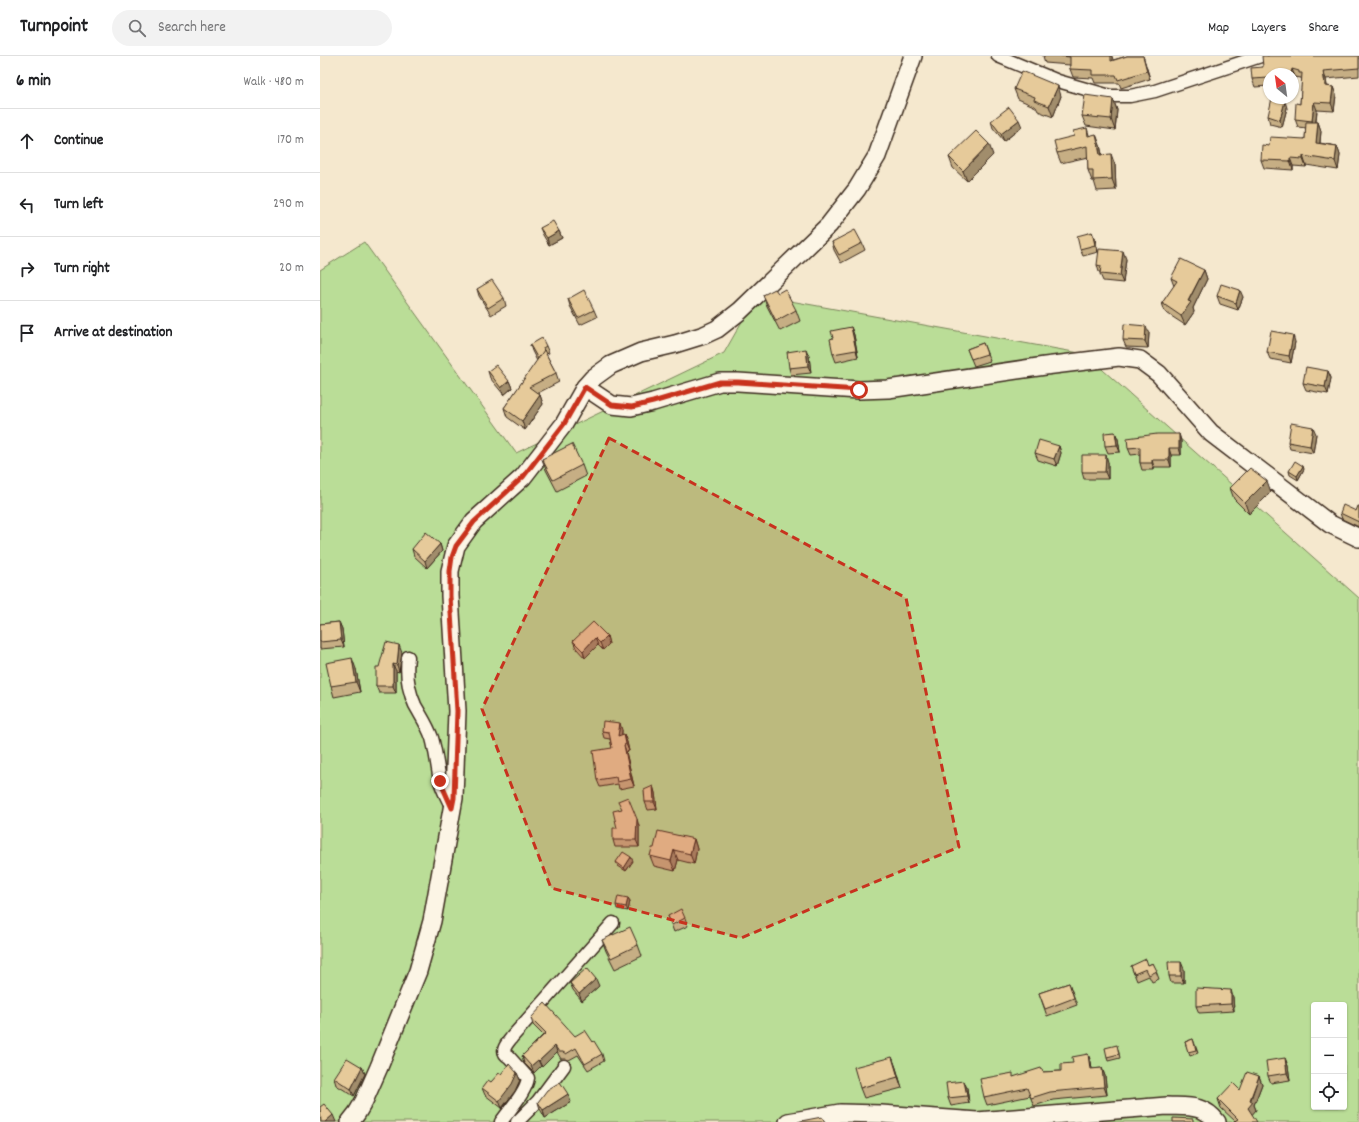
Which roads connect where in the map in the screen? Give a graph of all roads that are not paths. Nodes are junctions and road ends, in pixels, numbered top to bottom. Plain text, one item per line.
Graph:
1 (913, 56) edge
2 (998, 56) edge
3 (1261, 56) edge
4 (585, 387) junction
5 (1359, 538) edge
6 (408, 657) dead end
7 (452, 808) junction
8 (613, 923) dead end
9 (564, 1066) dead end
10 (350, 1122) edge
11 (502, 1122) edge
12 (517, 1122) edge
13 (788, 1122) edge
14 (1217, 1122) edge

1 - 4 main road
2 - 3 street
4 - 5 main road
4 - 7 main road
6 - 7 street
7 - 10 main road
8 - 11 street
9 - 12 street
13 - 14 main road

